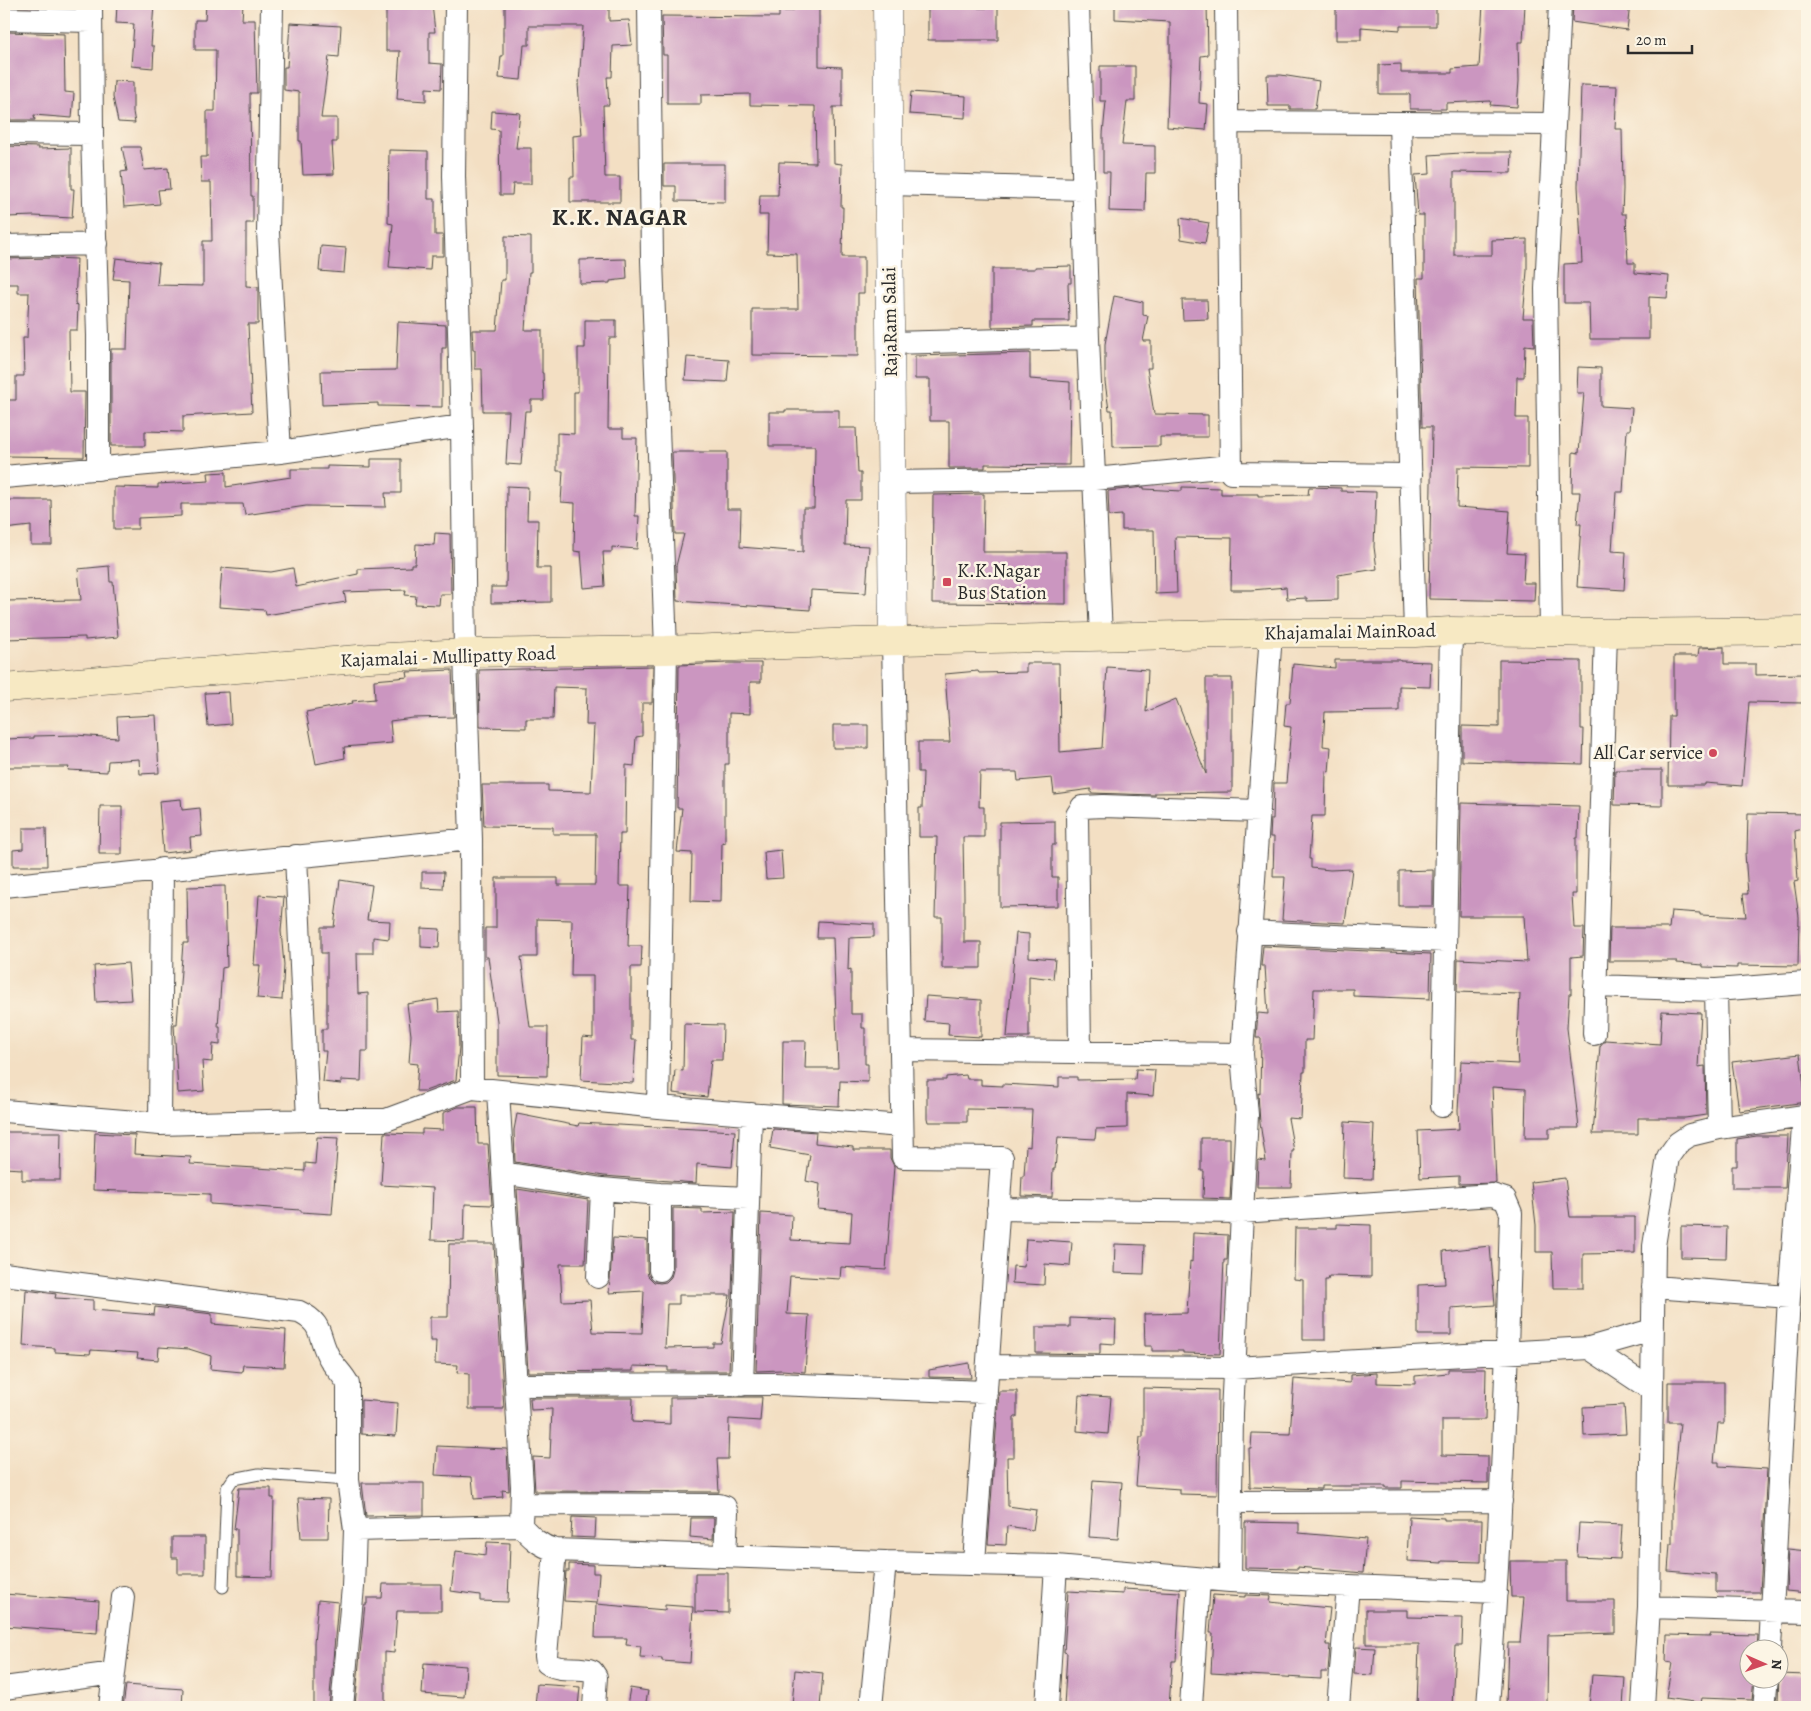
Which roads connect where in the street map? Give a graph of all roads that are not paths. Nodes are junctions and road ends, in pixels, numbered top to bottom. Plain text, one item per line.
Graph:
1 (272, 4) edge
2 (456, 4) edge
3 (650, 4) edge
4 (887, 4) edge
5 (1078, 4) edge
6 (1226, 4) edge
7 (1560, 4) edge
8 (91, 12) edge
9 (4, 19) edge
10 (1228, 122) junction
11 (1400, 123) junction
12 (1554, 124) junction
13 (4, 133) edge
14 (92, 134) junction
15 (888, 184) junction
16 (1083, 189) junction
17 (96, 244) junction
18 (4, 246) edge
19 (1088, 338) junction
20 (890, 343) junction
21 (462, 426) junction
22 (280, 452) junction
23 (1231, 466) junction
24 (98, 470) junction
25 (1411, 475) junction
26 (4, 477) edge
27 (1094, 479) junction
28 (892, 482) junction
29 (1451, 631) junction
30 (1807, 631) edge
31 (1551, 632) junction
32 (1270, 633) junction
33 (1415, 633) junction
34 (1606, 633) junction
35 (1101, 637) junction
36 (893, 641) junction
37 (666, 650) junction
38 (465, 653) junction
39 (4, 688) edge
40 (1253, 815) junction
41 (470, 839) junction
42 (296, 856) junction
43 (162, 869) junction
44 (4, 886) edge
45 (1249, 932) junction
46 (1445, 941) junction
47 (1807, 981) edge
48 (1595, 986) junction
49 (1716, 990) junction
50 (1594, 1034) dead end
51 (901, 1050) junction
52 (1080, 1051) junction
53 (1242, 1054) junction
54 (472, 1088) junction
55 (498, 1091) junction
56 (1442, 1106) dead end
57 (658, 1107) junction
58 (4, 1111) edge
59 (751, 1114) junction
60 (1806, 1116) edge
61 (308, 1120) junction
62 (868, 1123) junction
63 (160, 1124) junction
64 (902, 1126) junction
65 (1719, 1128) junction
66 (903, 1158) junction
67 (503, 1173) junction
68 (602, 1188) junction
69 (660, 1194) junction
70 (748, 1198) junction
71 (998, 1209) junction
72 (1242, 1212) junction
73 (660, 1270) dead end
74 (4, 1274) edge
75 (598, 1277) dead end
76 (1653, 1287) junction
77 (1789, 1297) junction
78 (1652, 1330) junction
79 (1589, 1348) junction
80 (1508, 1353) junction
81 (988, 1366) junction
82 (1234, 1368) junction
83 (742, 1384) junction
84 (516, 1385) junction
85 (1652, 1390) junction
86 (986, 1392) junction
87 (348, 1480) junction
88 (1501, 1501) junction
89 (1231, 1502) junction
90 (521, 1515) junction
91 (355, 1530) junction
92 (555, 1550) junction
93 (725, 1556) junction
94 (885, 1562) junction
95 (974, 1563) junction
96 (1056, 1566) junction
97 (1199, 1579) junction
98 (1230, 1581) junction
99 (222, 1586) dead end
100 (1348, 1586) junction
101 (1496, 1592) junction
102 (123, 1597) dead end
103 (1649, 1607) junction
104 (1773, 1612) junction
105 (1807, 1612) edge
106 (1771, 1638) edge
107 (114, 1673) junction
108 (4, 1688) edge
109 (1766, 1688) edge
110 (110, 1707) edge
111 (342, 1707) edge
112 (594, 1707) edge
113 (871, 1707) edge
114 (1047, 1707) edge
115 (1192, 1707) edge
116 (1338, 1707) edge
117 (1488, 1707) edge
118 (1643, 1707) edge
119 (1764, 1707) edge

1 - 22 street
2 - 21 street
3 - 37 street
4 - 15 street, RajaRam Salai
5 - 16 street
6 - 10 street
7 - 12 street
8 - 9 street
8 - 14 street
10 - 11 street
10 - 23 street
11 - 12 street
11 - 25 street
12 - 31 street
13 - 14 street
14 - 17 street
15 - 16 street
15 - 20 street, RajaRam Salai
16 - 19 street
17 - 18 street
17 - 24 street
19 - 20 street
19 - 27 street
20 - 28 street, RajaRam Salai
21 - 22 street
21 - 38 street
22 - 24 street
23 - 25 street
23 - 27 street
24 - 26 street
25 - 33 street
27 - 28 street
27 - 35 street
28 - 36 street, RajaRam Salai
29 - 31 main road, Khajamalai MainRoad
29 - 33 main road, Khajamalai MainRoad
29 - 46 street
30 - 34 main road, Khajamalai MainRoad
31 - 34 main road, Khajamalai MainRoad
32 - 33 main road, Khajamalai MainRoad
32 - 35 main road, Khajamalai MainRoad
32 - 40 street
34 - 48 street
35 - 36 main road, Khajamalai MainRoad
36 - 37 main road, Kajamalai - Mullipatty Road
36 - 51 street
37 - 38 main road, Kajamalai - Mullipatty Road
37 - 57 street
38 - 39 main road, Kajamalai - Mullipatty Road
38 - 41 street
40 - 45 street
40 - 52 street
41 - 42 street
41 - 54 street
42 - 43 street
42 - 61 street
43 - 44 street
43 - 63 street
45 - 46 street
45 - 53 street
46 - 56 street
47 - 49 street
48 - 49 street
48 - 50 street
49 - 65 street
51 - 52 street
51 - 64 street
52 - 53 street
53 - 72 street
54 - 55 street
54 - 61 street
55 - 57 street
55 - 67 street
57 - 59 street
58 - 63 street
59 - 62 street
59 - 70 street
60 - 65 street
60 - 77 street
61 - 63 street
62 - 64 street
62 - 66 street
64 - 66 street
65 - 76 street
66 - 71 street
67 - 68 street
67 - 84 street
68 - 69 street
68 - 75 street
69 - 70 street
69 - 73 street
70 - 83 street
71 - 72 street
71 - 81 street
72 - 80 street
72 - 82 street
74 - 87 street
76 - 77 street
76 - 78 street
77 - 104 street
78 - 79 street
78 - 85 street
79 - 80 street
79 - 85 street
80 - 82 street
80 - 88 street
81 - 82 street
81 - 86 street
82 - 89 street
83 - 84 street
83 - 86 street
84 - 90 street
85 - 103 street
86 - 95 street
87 - 91 street
87 - 99 lane
88 - 89 street
88 - 101 street
89 - 98 street
90 - 91 street
90 - 92 street
90 - 93 street
91 - 111 street
92 - 93 street
92 - 112 street
93 - 94 street
94 - 95 street
94 - 113 street
95 - 96 street
96 - 97 street
96 - 114 street
97 - 98 street
97 - 115 street
98 - 100 street
100 - 101 street
100 - 116 street
101 - 117 street
102 - 107 street
103 - 104 street
103 - 118 street
104 - 105 street
104 - 106 street
107 - 108 street
107 - 110 street
109 - 119 street

